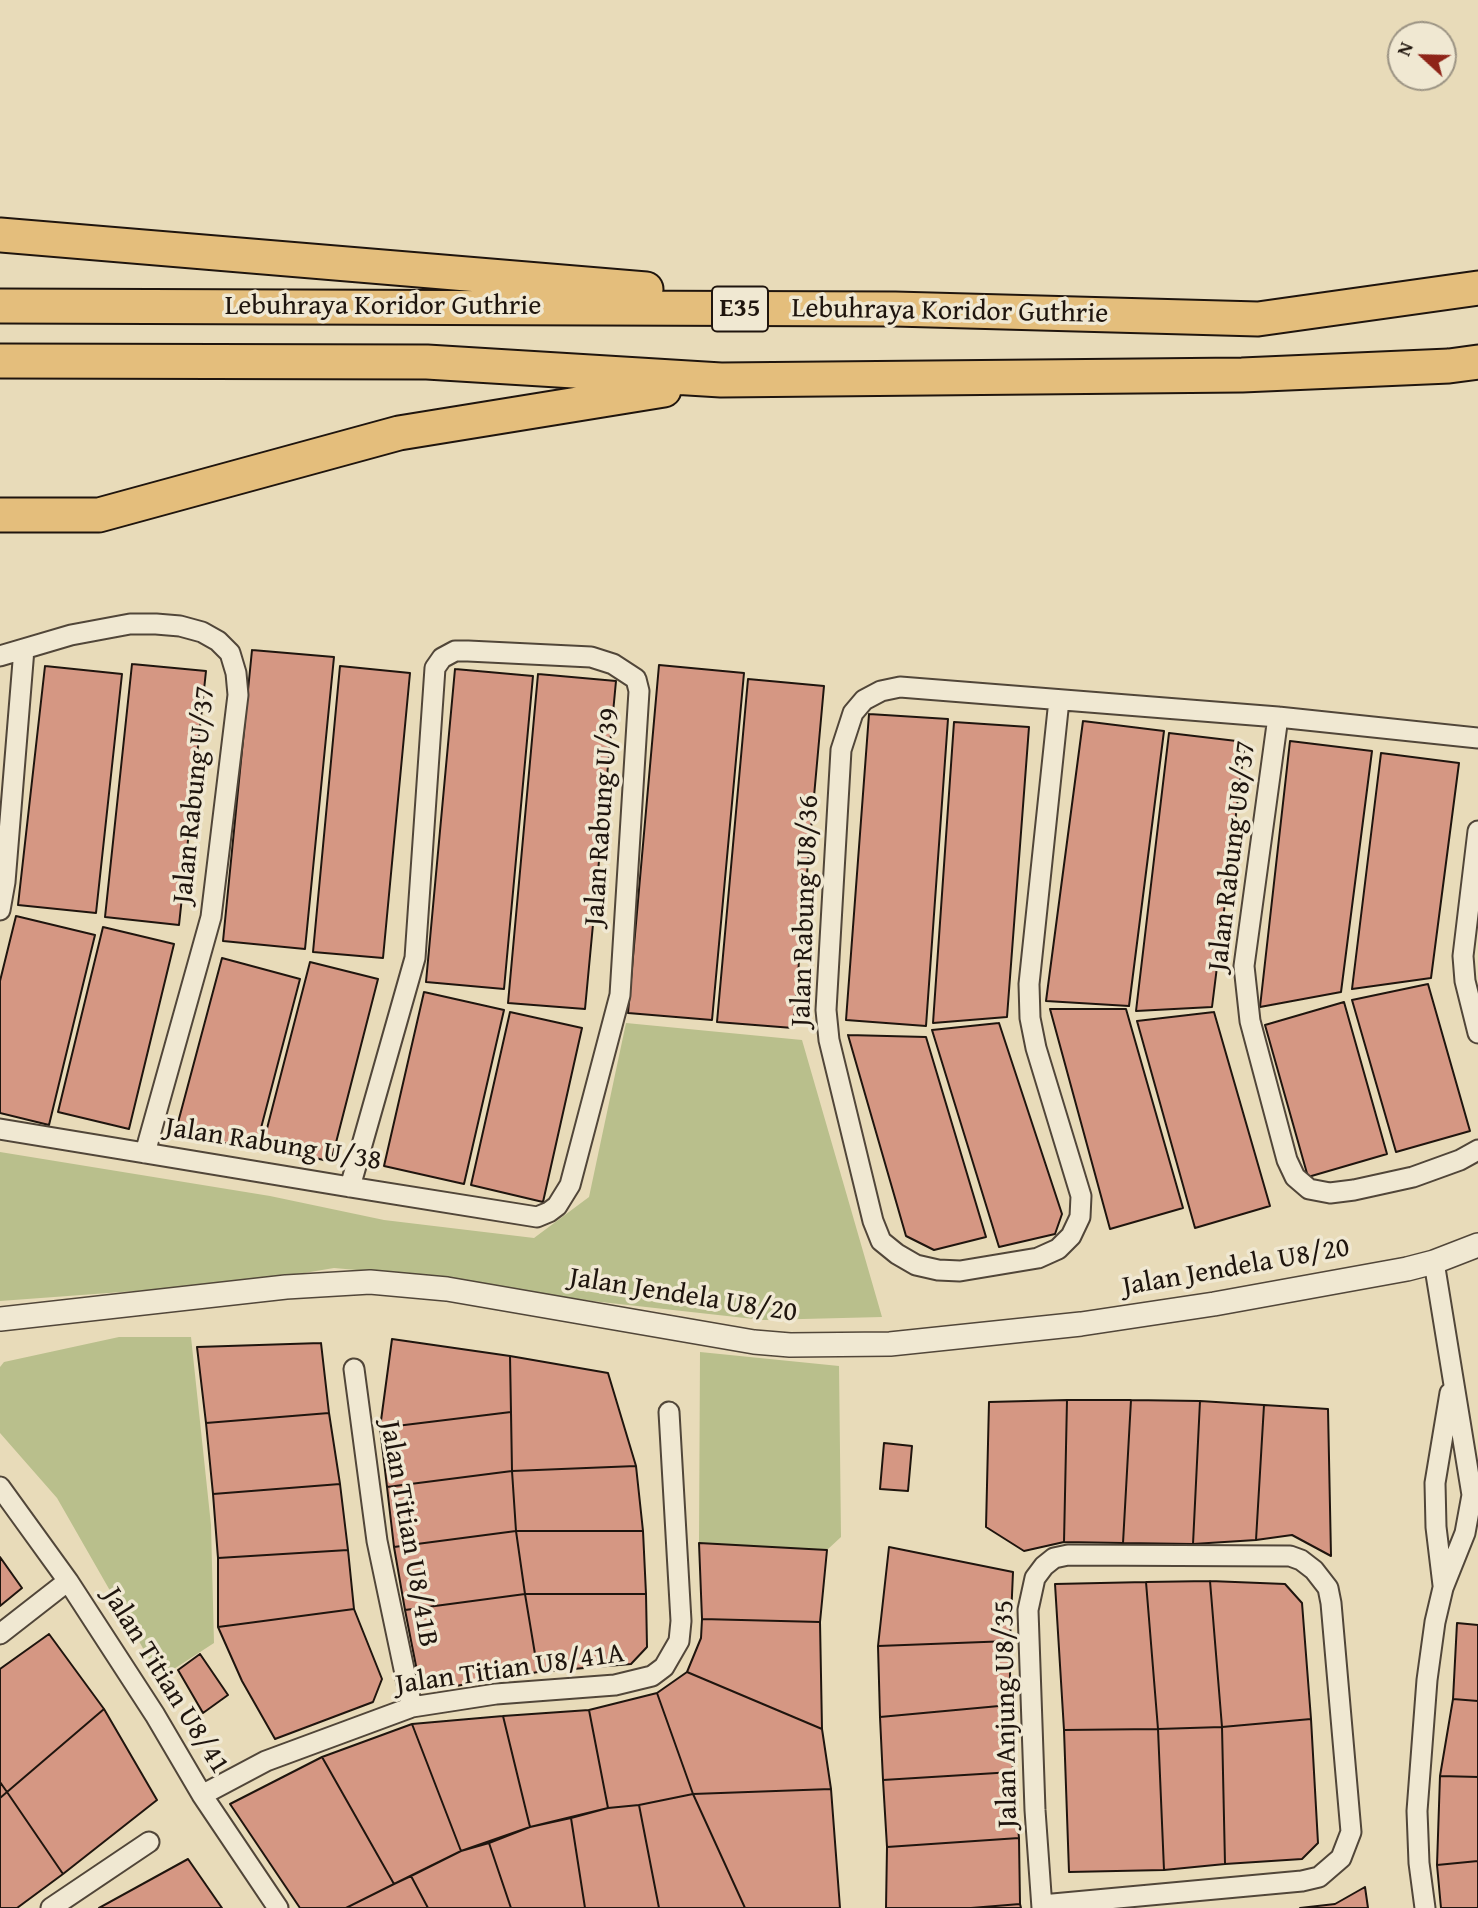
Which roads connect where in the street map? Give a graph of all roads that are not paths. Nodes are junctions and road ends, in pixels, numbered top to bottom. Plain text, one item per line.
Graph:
1 (0, 235) edge
2 (1478, 288) edge
3 (0, 306) edge
4 (894, 309) junction
5 (0, 361) edge
6 (1478, 362) edge
7 (721, 380) junction
8 (0, 515) edge
9 (24, 649) junction
10 (0, 656) edge
11 (1059, 701) junction
12 (1279, 717) junction
13 (1478, 738) edge
14 (1478, 831) edge
15 (0, 910) edge
16 (1478, 1033) edge
17 (0, 1129) edge
18 (1478, 1150) edge
19 (145, 1153) junction
20 (349, 1187) junction
21 (537, 1217) joint
22 (1478, 1245) edge
23 (1434, 1262) junction
24 (0, 1319) edge
25 (354, 1369) dead end
26 (1452, 1371) junction
27 (669, 1412) dead end
28 (0, 1487) edge
29 (68, 1581) junction
30 (1443, 1588) junction
31 (0, 1634) edge
32 (412, 1707) junction
33 (202, 1795) junction
34 (149, 1842) dead end
35 (1042, 1906) edge
36 (51, 1908) edge
37 (278, 1908) edge
38 (1425, 1908) edge

1 - 4 highway
2 - 4 highway, Lebuhraya Koridor Guthrie / E35
3 - 4 highway, Lebuhraya Koridor Guthrie / E35
5 - 7 highway, Lebuhraya Koridor Guthrie
6 - 7 highway, Lebuhraya Koridor Guthrie
7 - 8 highway
9 - 10 street, Jalan Rabung U/37
9 - 15 street
9 - 19 street, Jalan Rabung U/37
11 - 11 street, Jalan Rabung U8/36
11 - 12 street, Jalan Rabung U8/36
12 - 13 street, Jalan Rabung U8/36
12 - 18 street, Jalan Rabung U8/37
14 - 16 street
17 - 19 street, Jalan Rabung U/38
19 - 20 street, Jalan Rabung U/38
20 - 21 street, Jalan Rabung U/38
20 - 21 street, Jalan Rabung U/39
22 - 23 street, Jalan Jendela U8/20
23 - 24 street, Jalan Jendela U8/20
23 - 26 street
25 - 32 street, Jalan Titian U8/41B
26 - 30 street
26 - 30 street
27 - 32 street, Jalan Titian U8/41A
28 - 29 street, Jalan Titian U8/41
29 - 31 street
29 - 33 street, Jalan Titian U8/41
30 - 38 street
32 - 33 street, Jalan Titian U8/41A
33 - 37 street, Jalan Titian U8/41
34 - 36 street
35 - 35 street, Jalan Anjung U8/35

